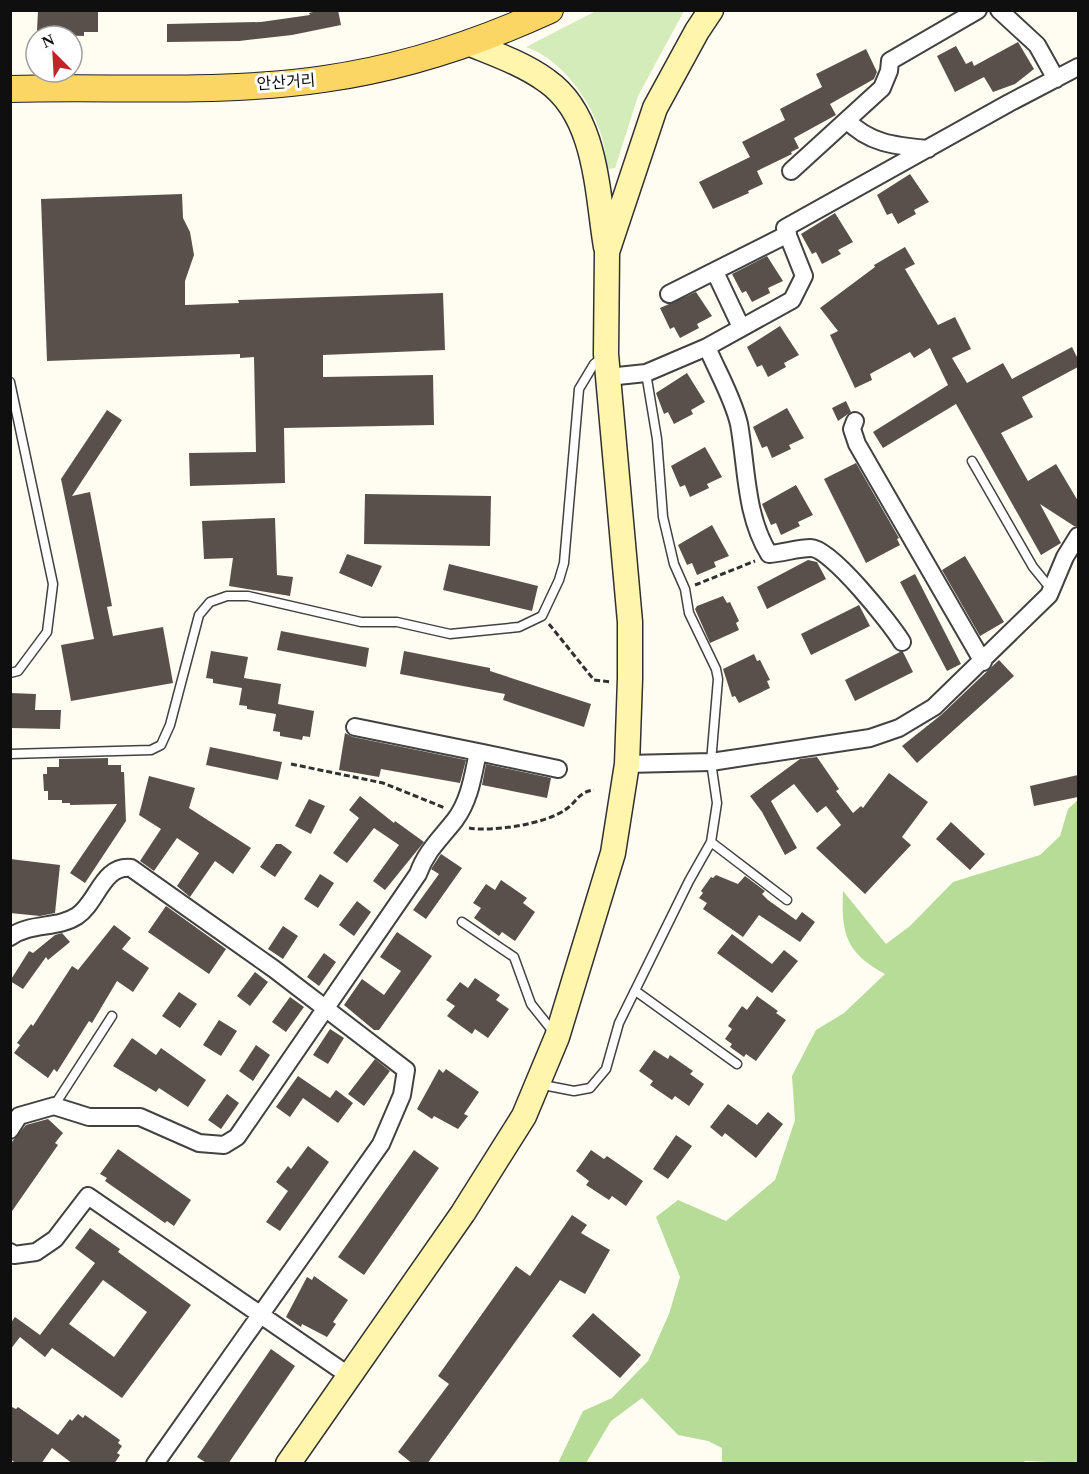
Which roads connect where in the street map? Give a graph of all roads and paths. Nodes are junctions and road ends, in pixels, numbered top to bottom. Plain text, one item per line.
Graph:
1 (213, 10) edge
2 (234, 10) edge
3 (550, 10) edge
4 (711, 10) edge
5 (978, 10) edge
6 (999, 10) edge
7 (524, 16) edge
8 (468, 44) junction
9 (1078, 67) edge
10 (1056, 79) junction
11 (10, 89) edge
12 (847, 120) junction
13 (928, 148) junction
14 (791, 171) dead end
15 (788, 234) junction
16 (607, 252) junction
17 (715, 272) junction
18 (669, 294) dead end
19 (741, 327) junction
20 (706, 347) junction
21 (607, 366) junction
22 (646, 374) junction
23 (10, 382) edge
24 (855, 421) dead end
25 (972, 461) dead end
26 (1078, 536) edge
27 (769, 554) junction
28 (685, 589) junction
29 (1052, 590) junction
30 (542, 616) junction
31 (902, 642) dead end
32 (983, 662) junction
33 (10, 673) edge
34 (630, 679) junction
35 (355, 727) dead end
36 (478, 752) junction
37 (10, 754) edge
38 (711, 762) junction
39 (627, 764) junction
40 (558, 770) dead end
41 (711, 842) junction
42 (787, 900) dead end
43 (462, 922) dead end
44 (10, 937) edge
45 (637, 992) junction
46 (325, 1010) junction
47 (112, 1016) dead end
48 (557, 1036) junction
49 (737, 1064) dead end
50 (538, 1083) junction
51 (54, 1106) junction
52 (10, 1130) edge
53 (10, 1252) edge
54 (259, 1314) junction
55 (351, 1377) junction
56 (155, 1464) edge
57 (288, 1464) edge

1 - 2 path
3 - 7 main road, 안산거리
4 - 16 main road
5 - 12 street
6 - 10 street
7 - 8 main road, 안산거리
8 - 11 main road, 안산거리
8 - 16 main road
9 - 10 street
10 - 13 street
12 - 13 street
12 - 14 street
13 - 15 street
15 - 17 street
15 - 19 street
16 - 21 main road
17 - 18 street
17 - 19 street
19 - 20 street
20 - 22 street
20 - 27 street
21 - 22 street
21 - 30 lane
21 - 34 main road
22 - 28 lane
23 - 33 lane
24 - 32 street
25 - 29 lane
26 - 29 street
27 - 28 path
27 - 31 street
28 - 38 lane
29 - 32 street
30 - 34 path
30 - 37 lane
32 - 38 street
34 - 39 main road
35 - 36 street
36 - 40 street
36 - 46 street
38 - 39 street
38 - 41 lane
39 - 48 main road
41 - 42 lane
41 - 45 lane
43 - 48 lane
44 - 46 street
45 - 49 lane
45 - 50 lane
46 - 51 street
46 - 54 street
47 - 51 lane
48 - 50 main road
50 - 55 main road
51 - 52 street
53 - 54 street
54 - 55 street
54 - 56 street
55 - 57 main road

